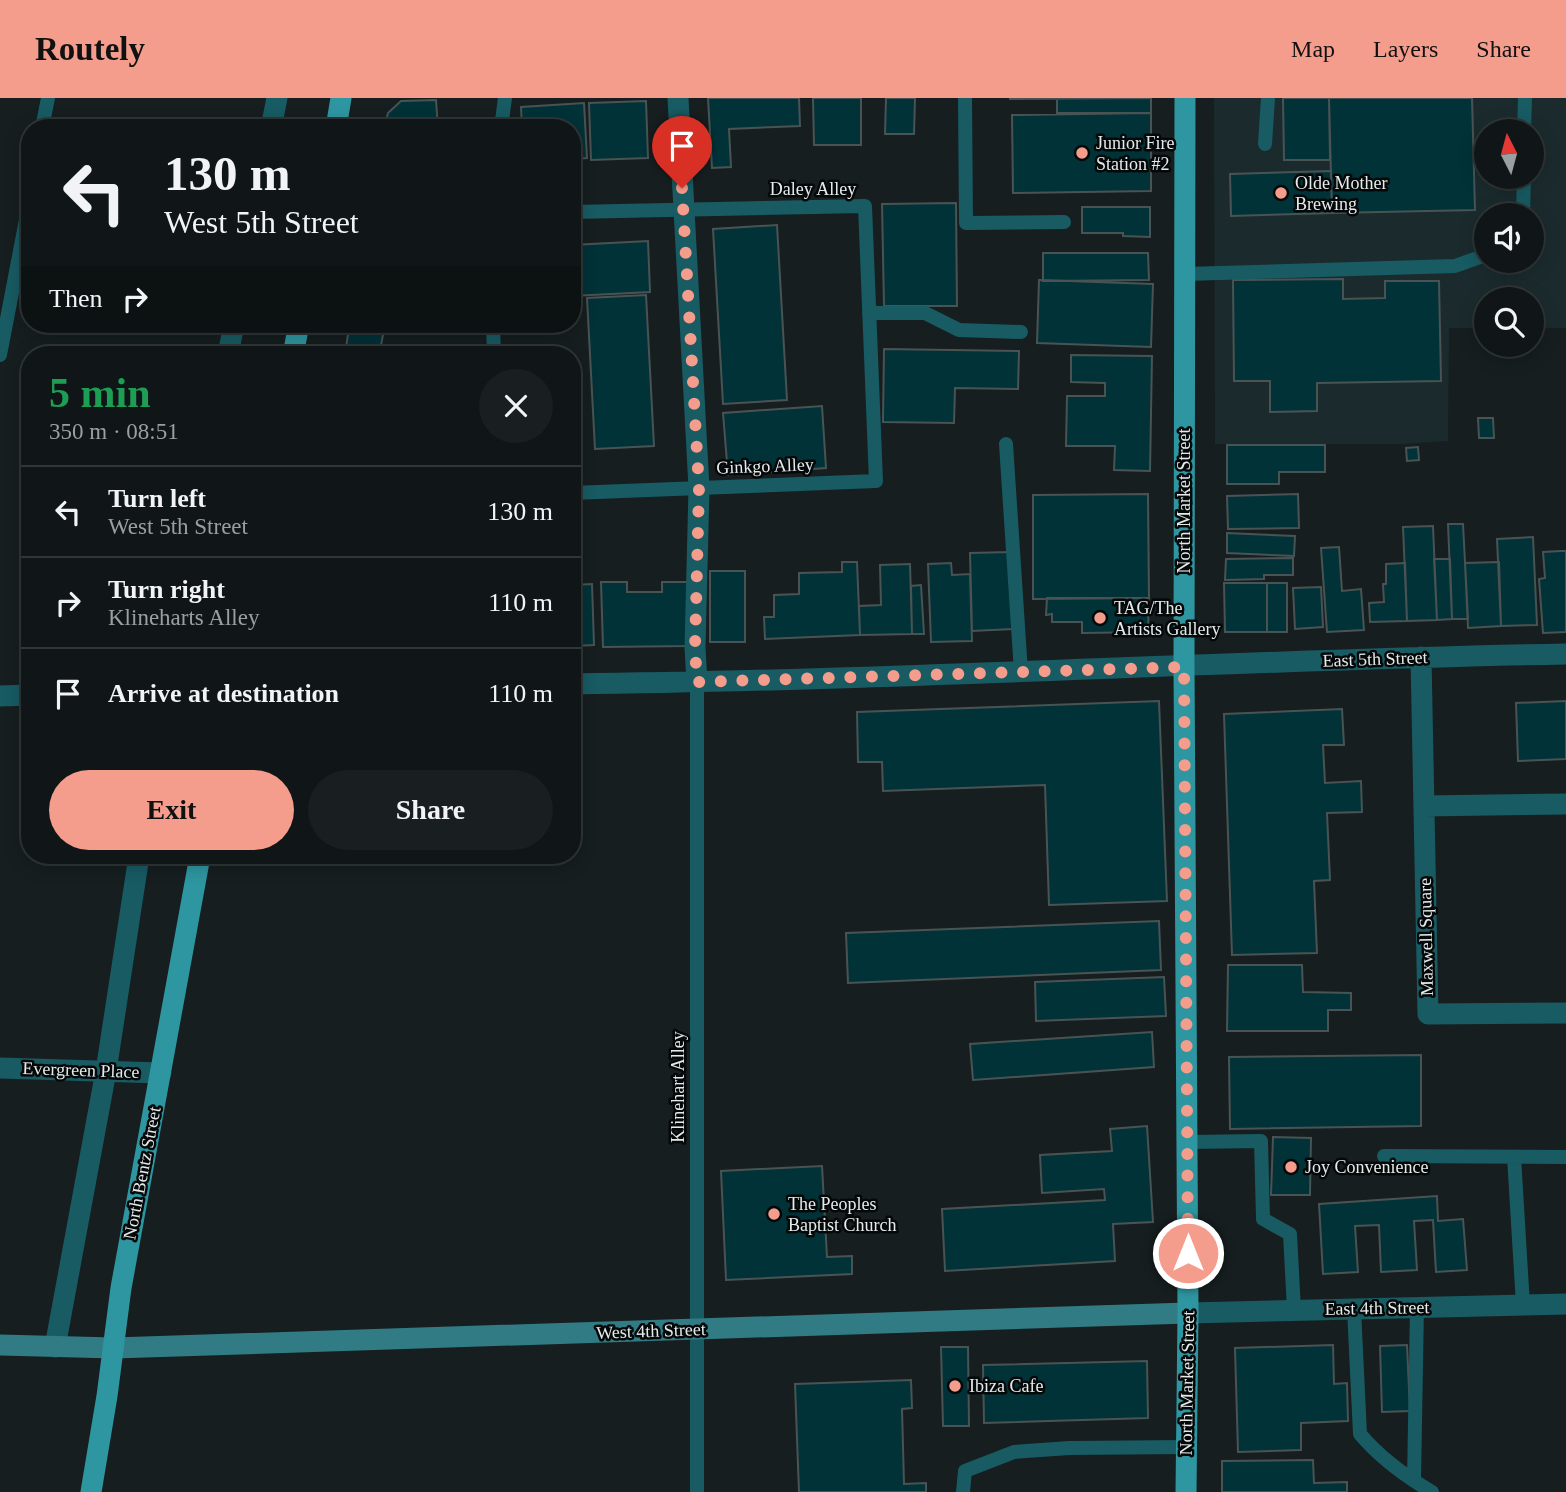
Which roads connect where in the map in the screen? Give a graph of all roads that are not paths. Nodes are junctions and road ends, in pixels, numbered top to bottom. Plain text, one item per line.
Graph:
1 (48, 98) edge
2 (277, 98) edge
3 (341, 98) edge
4 (505, 98) edge
5 (678, 98) edge
6 (965, 98) edge
7 (1185, 98) edge
8 (1268, 98) edge
9 (1525, 98) edge
10 (44, 119) edge
11 (273, 119) edge
12 (337, 119) edge
13 (502, 119) edge
14 (1524, 119) edge
15 (1265, 144) dead end
16 (684, 211) junction
17 (581, 212) edge
18 (1064, 222) dead end
19 (21, 246) edge
20 (1474, 259) edge
21 (1185, 274) junction
22 (869, 313) junction
23 (1021, 332) dead end
24 (0, 355) edge
25 (1006, 444) dead end
26 (876, 481) joint
27 (699, 488) junction
28 (581, 493) edge
29 (1566, 654) edge
30 (1421, 657) junction
31 (1184, 667) junction
32 (1021, 672) junction
33 (697, 682) junction
34 (581, 684) edge
35 (21, 695) edge
36 (0, 696) edge
37 (1566, 804) edge
38 (1424, 806) junction
39 (138, 864) edge
40 (199, 864) edge
41 (1566, 1013) edge
42 (0, 1068) edge
43 (106, 1071) junction
44 (162, 1073) junction
45 (1187, 1142) junction
46 (1384, 1156) dead end
47 (1514, 1157) junction
48 (1566, 1157) edge
49 (1566, 1304) edge
50 (1523, 1305) junction
51 (1417, 1307) junction
52 (1354, 1309) junction
53 (1293, 1310) junction
54 (1188, 1313) junction
55 (697, 1330) junction
56 (0, 1345) edge
57 (55, 1347) junction
58 (114, 1348) junction
59 (1186, 1447) junction
60 (1414, 1481) junction
61 (91, 1492) edge
62 (698, 1492) edge
63 (963, 1492) edge
64 (1186, 1492) edge
65 (1432, 1492) edge

1 - 10 lane
2 - 11 street
3 - 12 main road
4 - 13 lane
5 - 16 street
6 - 18 lane
7 - 21 main road, North Market Street
8 - 15 lane
9 - 14 lane
16 - 17 lane, Daley Alley
16 - 22 lane, Daley Alley
16 - 27 street
19 - 24 lane
20 - 21 lane
21 - 31 main road, North Market Street
22 - 23 lane
22 - 26 lane, Daley Alley
25 - 32 lane
26 - 27 lane, Ginkgo Alley
27 - 28 lane, Ginkgo Alley
27 - 33 street
29 - 30 street, East 5th Street
30 - 31 street, East 5th Street
30 - 38 street, Maxwell Square
31 - 32 street, East 5th Street
31 - 45 main road, North Market Street
32 - 33 street, East 5th Street
33 - 34 street, East 5th Street
33 - 55 lane, Klinehart Alley
35 - 36 street
37 - 38 street
38 - 41 street, Maxwell Square
39 - 43 street
40 - 44 main road, North Bentz Street
42 - 43 street, Evergreen Place
43 - 44 street, Evergreen Place
43 - 57 street
44 - 58 main road, North Bentz Street
45 - 53 lane
45 - 54 main road, North Market Street
46 - 47 lane
47 - 48 lane
47 - 50 lane
49 - 50 street, East 4th Street
50 - 51 street, East 4th Street
51 - 52 street, East 4th Street
51 - 60 lane
52 - 53 street, East 4th Street
52 - 60 lane
53 - 54 street, East 4th Street
54 - 55 main road, West 4th Street
54 - 59 main road, North Market Street
55 - 58 main road, West 4th Street
55 - 62 lane, Klinehart Alley
56 - 57 main road, West 4th Street
57 - 58 main road, West 4th Street
58 - 61 main road, North Bentz Street
59 - 63 lane
59 - 64 main road, North Market Street
60 - 65 lane

